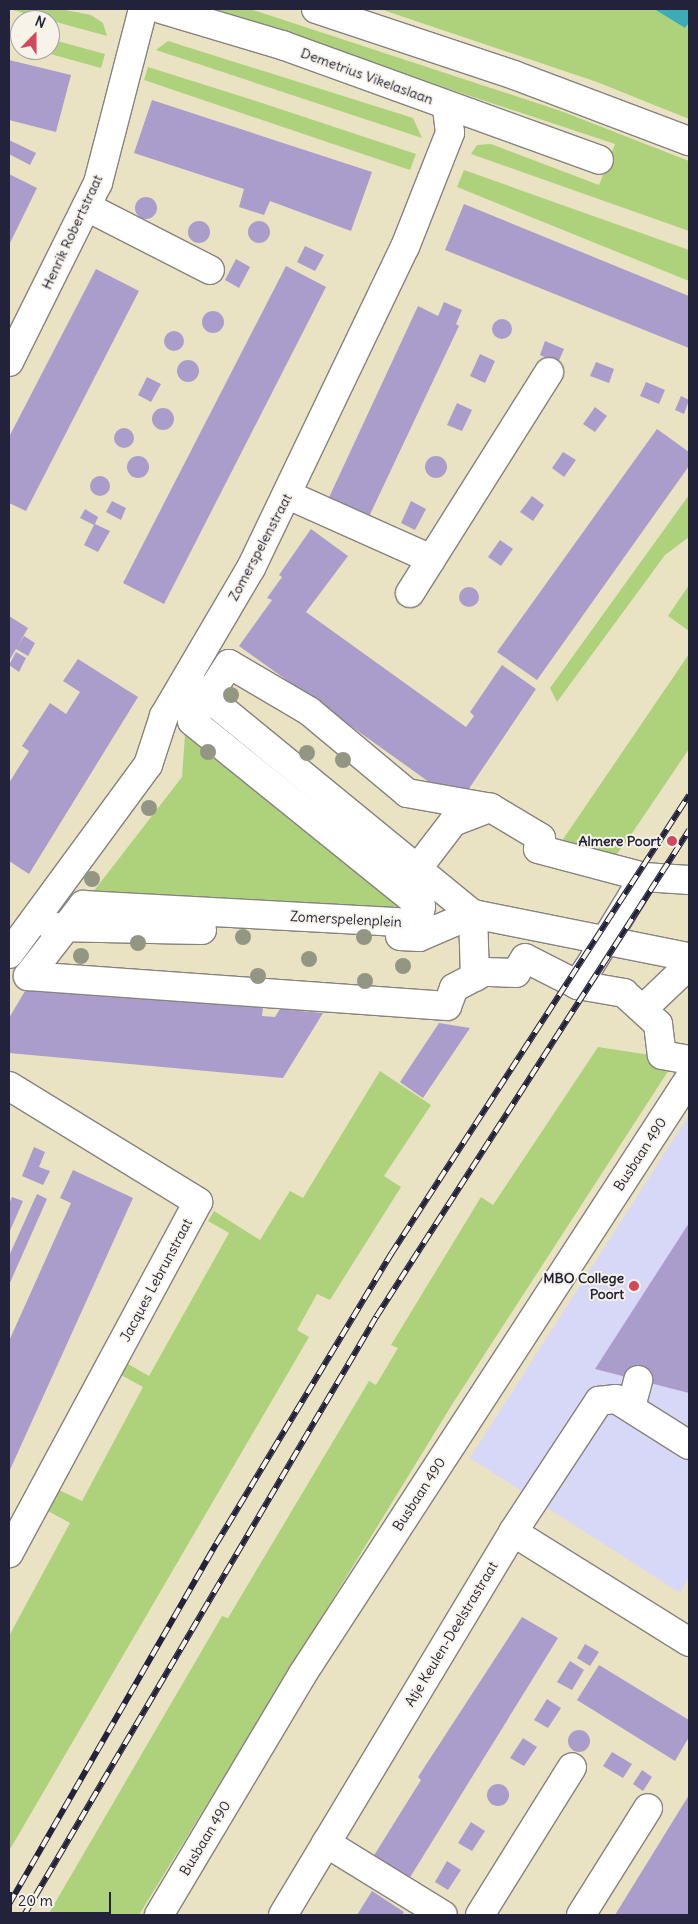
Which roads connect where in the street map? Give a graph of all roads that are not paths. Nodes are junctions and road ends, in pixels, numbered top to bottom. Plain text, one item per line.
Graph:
1 (143, 9) edge
2 (161, 9) edge
3 (316, 9) edge
4 (447, 108) junction
5 (689, 141) edge
6 (599, 160) dead end
7 (86, 207) junction
8 (210, 270) dead end
9 (9, 362) edge
10 (550, 372) dead end
11 (288, 495) junction
12 (431, 559) junction
13 (410, 593) dead end
14 (186, 678) junction
15 (206, 699) junction
16 (492, 808) junction
17 (417, 869) junction
18 (644, 877) junction
19 (689, 880) edge
20 (472, 914) junction
21 (67, 926) junction
22 (26, 930) junction
23 (606, 940) junction
24 (9, 954) edge
25 (689, 957) edge
26 (689, 965) edge
27 (475, 977) junction
28 (578, 985) junction
29 (642, 1009) junction
30 (689, 1060) edge
31 (689, 1079) edge
32 (9, 1086) edge
33 (638, 1380) dead end
34 (631, 1407) junction
35 (689, 1446) edge
36 (513, 1532) junction
37 (9, 1553) edge
38 (689, 1642) edge
39 (572, 1767) dead end
40 (648, 1808) dead end
41 (326, 1843) junction
42 (159, 1915) edge
43 (283, 1915) edge
44 (442, 1915) edge
45 (480, 1915) edge
46 (581, 1915) edge

1 - 7 street, Henrik Robertstraat
2 - 4 street, Demetrius Vikelaslaan
3 - 5 street
4 - 6 street, Demetrius Vikelaslaan
4 - 11 street, Zomerspelenstraat
7 - 8 street
7 - 9 street, Henrik Robertstraat
10 - 12 street
11 - 12 street
11 - 14 street, Zomerspelenstraat
12 - 13 street
14 - 15 street
14 - 22 street, Zomerspelenstraat
15 - 16 street, Zomerspelenplein
15 - 17 street
15 - 21 street, Zomerspelenplein
16 - 17 street
16 - 18 street, Zomerspelenplein
17 - 20 street
18 - 19 street
18 - 23 street
20 - 21 street, Zomerspelenplein
20 - 23 street
20 - 27 street
21 - 22 street, Zomerspelenplein
21 - 27 street, Zomerspelenplein
22 - 24 street, Zomerspelenstraat
23 - 25 street
23 - 28 street
26 - 29 street
27 - 28 street, Zomerspelenplein
28 - 29 street
29 - 30 street
31 - 42 street, Busbaan 490
32 - 37 street, Jacques Lebrunstraat
33 - 34 street
34 - 35 street, Atje Keulen-Deelstrastraat
34 - 36 street, Atje Keulen-Deelstrastraat
36 - 38 street
36 - 41 street, Atje Keulen-Deelstrastraat
39 - 45 street
40 - 46 street
41 - 43 street, Atje Keulen-Deelstrastraat
41 - 44 street

